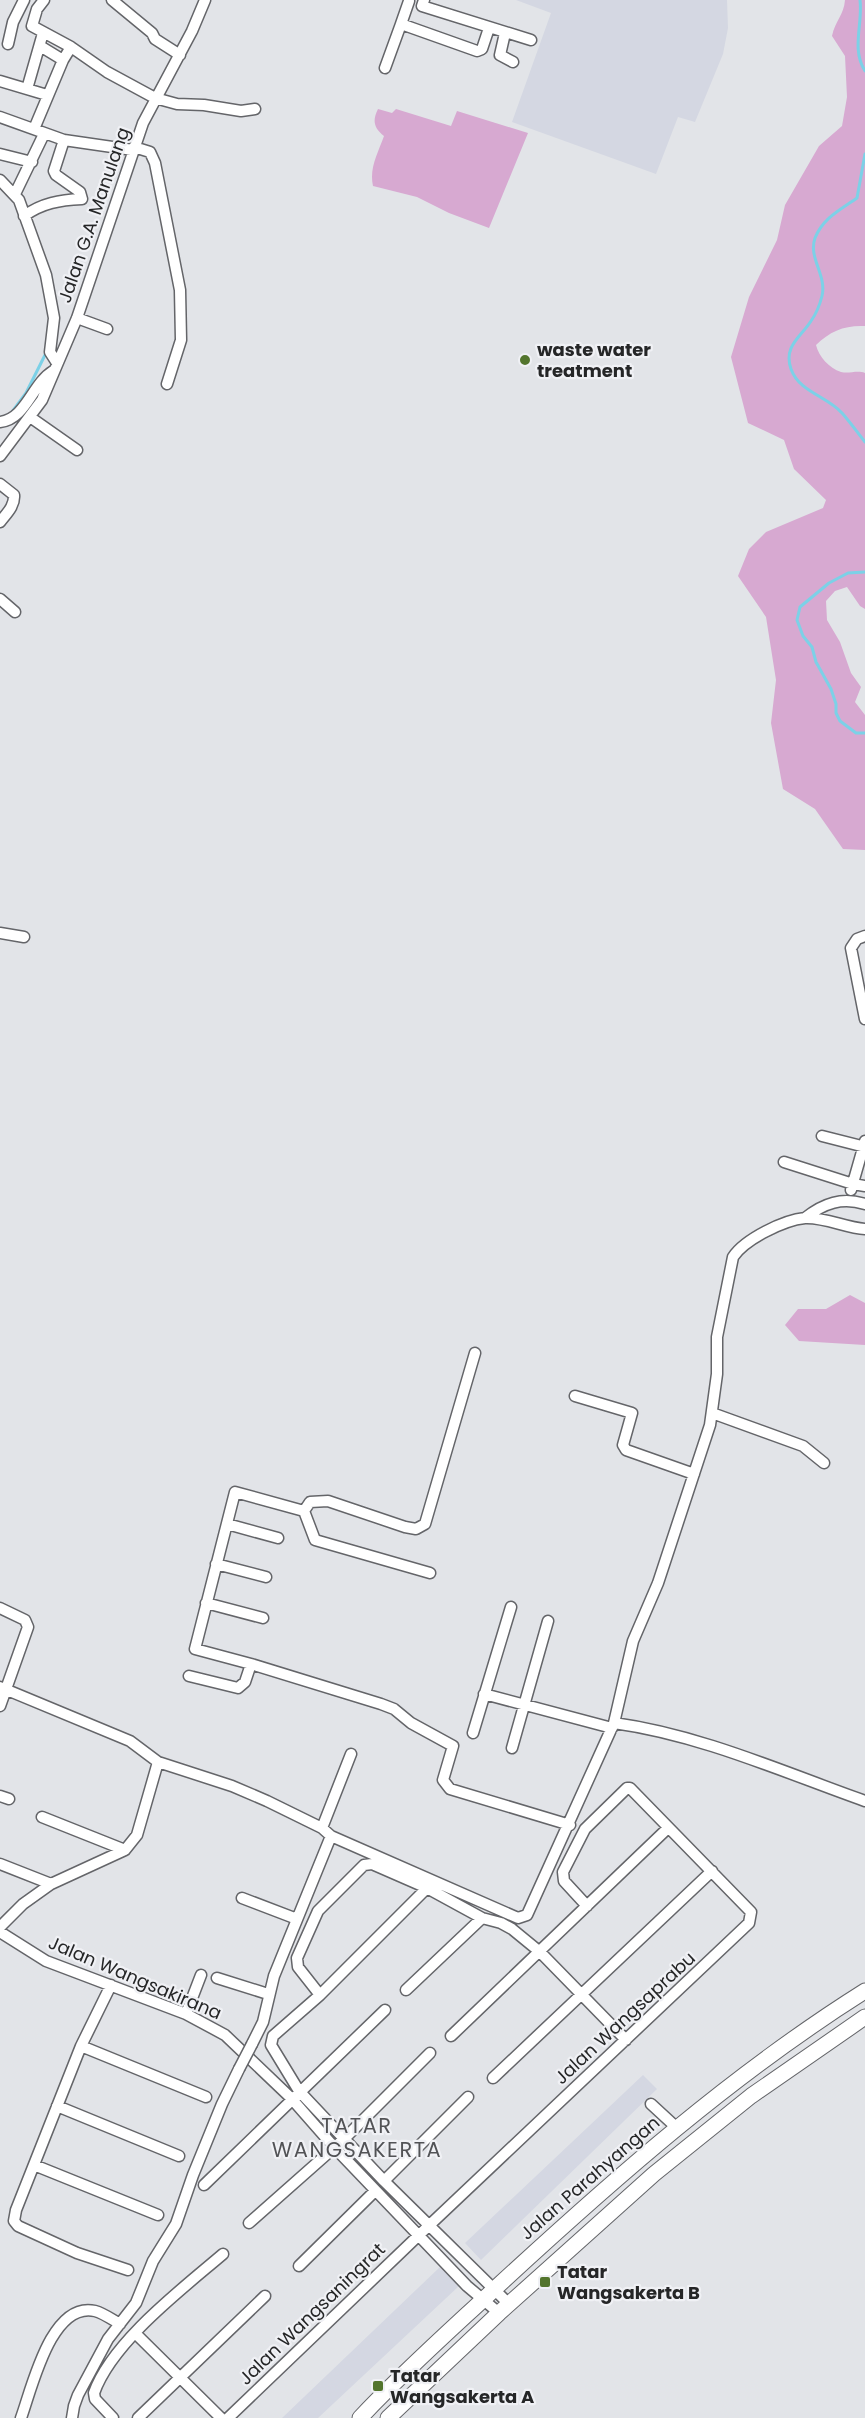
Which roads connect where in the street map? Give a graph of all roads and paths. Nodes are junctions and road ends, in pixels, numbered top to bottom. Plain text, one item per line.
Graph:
1 (23, 0) edge
2 (112, 0) edge
3 (205, 0) edge
4 (408, 0) edge
5 (423, 3) edge
6 (40, 5) edge
7 (401, 24) junction
8 (489, 27) junction
9 (43, 33) junction
10 (505, 33) junction
11 (531, 40) dead end
12 (8, 44) dead end
13 (40, 46) junction
14 (71, 47) junction
15 (180, 55) junction
16 (63, 60) junction
17 (513, 62) dead end
18 (385, 68) dead end
19 (0, 81) edge
20 (27, 89) junction
21 (47, 95) junction
22 (155, 98) junction
23 (255, 110) dead end
24 (0, 117) edge
25 (39, 132) junction
26 (64, 140) junction
27 (133, 149) junction
28 (0, 154) edge
29 (32, 162) junction
30 (0, 180) edge
31 (15, 194) junction
32 (24, 216) junction
33 (77, 318) junction
34 (107, 329) dead end
35 (56, 367) junction
36 (167, 384) dead end
37 (30, 417) junction
38 (0, 422) edge
39 (13, 440) junction
40 (0, 444) edge
41 (76, 450) dead end
42 (0, 456) edge
43 (0, 484) edge
44 (0, 522) edge
45 (0, 599) edge
46 (15, 612) dead end
47 (0, 933) edge
48 (865, 936) edge
49 (24, 937) dead end
50 (865, 1018) edge
51 (822, 1136) dead end
52 (864, 1145) edge
53 (784, 1162) dead end
54 (853, 1184) junction
55 (865, 1186) edge
56 (849, 1199) junction
57 (865, 1204) edge
58 (805, 1218) junction
59 (865, 1229) edge
60 (475, 1353) dead end
61 (575, 1396) dead end
62 (712, 1413) junction
63 (824, 1463) dead end
64 (694, 1474) junction
65 (304, 1511) junction
66 (227, 1524) junction
67 (278, 1538) dead end
68 (216, 1564) junction
69 (430, 1573) dead end
70 (266, 1577) dead end
71 (206, 1603) junction
72 (511, 1606) dead end
73 (0, 1608) edge
74 (263, 1618) dead end
75 (548, 1621) dead end
76 (251, 1664) junction
77 (189, 1676) dead end
78 (3, 1689) edge
79 (484, 1694) junction
80 (524, 1705) junction
81 (0, 1706) edge
82 (613, 1725) junction
83 (473, 1733) dead end
84 (513, 1748) dead end
85 (351, 1754) dead end
86 (157, 1766) junction
87 (865, 1801) edge
88 (42, 1817) dead end
89 (570, 1825) junction
90 (668, 1827) junction
91 (322, 1828) junction
92 (332, 1836) junction
93 (125, 1850) junction
94 (0, 1864) edge
95 (712, 1871) junction
96 (51, 1884) junction
97 (427, 1888) junction
98 (242, 1898) dead end
99 (587, 1906) junction
100 (482, 1918) junction
101 (297, 1919) junction
102 (0, 1927) edge
103 (0, 1932) edge
104 (540, 1952) junction
105 (201, 1975) dead end
106 (217, 1978) dead end
107 (111, 1985) junction
108 (406, 1990) dead end
109 (865, 1991) edge
110 (268, 1994) junction
111 (320, 1995) junction
112 (582, 1995) junction
113 (385, 2010) dead end
114 (186, 2013) junction
115 (865, 2017) edge
116 (451, 2036) dead end
117 (626, 2040) junction
118 (81, 2046) junction
119 (430, 2053) dead end
120 (493, 2078) dead end
121 (295, 2095) junction
122 (206, 2097) dead end
123 (468, 2097) dead end
124 (651, 2104) dead end
125 (57, 2106) junction
126 (677, 2128) junction
127 (344, 2139) junction
128 (334, 2147) junction
129 (179, 2156) dead end
130 (34, 2165) junction
131 (384, 2181) junction
132 (204, 2185) dead end
133 (375, 2191) junction
134 (158, 2215) dead end
135 (249, 2223) dead end
136 (429, 2225) junction
137 (418, 2235) junction
138 (223, 2253) dead end
139 (299, 2266) dead end
140 (128, 2270) dead end
141 (478, 2275) junction
142 (467, 2286) junction
143 (489, 2295) junction
144 (265, 2296) dead end
145 (504, 2309) junction
146 (120, 2324) junction
147 (135, 2333) junction
148 (181, 2378) junction
149 (21, 2418) edge
150 (72, 2418) edge
151 (113, 2418) edge
152 (138, 2418) edge
153 (221, 2418) edge
154 (228, 2418) edge
155 (360, 2418) edge
156 (388, 2418) edge

1 - 6 street
1 - 12 street
2 - 15 street
3 - 15 street, Jalan G.A. Manulang
4 - 5 street
4 - 7 street
5 - 8 street
6 - 9 street
7 - 8 street
7 - 18 street
8 - 10 street
9 - 13 street
9 - 14 street
10 - 11 street
10 - 17 street
13 - 16 street
13 - 20 street
14 - 16 street
14 - 22 street
15 - 22 street, Jalan G.A. Manulang
16 - 21 street
19 - 20 street
20 - 21 street
21 - 25 street
22 - 23 street
22 - 27 street, Jalan G.A. Manulang
24 - 25 street
25 - 26 street
25 - 29 street
26 - 27 street
26 - 32 street
27 - 33 street, Jalan G.A. Manulang
27 - 36 street
28 - 29 street
29 - 31 street
30 - 31 street
31 - 32 street
32 - 35 street
33 - 34 street
33 - 35 street, Jalan G.A. Manulang
35 - 37 street, Jalan G.A. Manulang
35 - 38 street
37 - 39 street, Jalan G.A. Manulang
37 - 41 street
39 - 40 street
39 - 42 street, Jalan G.A. Manulang
43 - 44 street
45 - 46 street
47 - 49 street
48 - 50 street
51 - 52 street
52 - 54 street
53 - 54 street
54 - 55 street
54 - 56 street
56 - 57 street
56 - 58 street
58 - 59 street
58 - 62 street
60 - 65 street
61 - 64 street
62 - 63 street
62 - 64 street
64 - 82 street
65 - 66 street
65 - 69 street
66 - 67 street
66 - 68 street
68 - 70 street
68 - 71 street
71 - 74 street
71 - 76 street
72 - 79 street
73 - 78 street
75 - 80 street
76 - 77 street
76 - 89 street
78 - 81 street
78 - 86 street
79 - 80 street
79 - 83 street
80 - 82 street
80 - 84 street
82 - 87 street
82 - 89 street
85 - 91 street
86 - 91 street
86 - 93 street
88 - 93 street
89 - 92 street
90 - 95 street, Jalan Wangsaprabu
90 - 99 street
90 - 99 street, Jalan Wangsaprabu
91 - 92 street
92 - 101 street
93 - 96 street
94 - 96 street
95 - 112 street
95 - 117 street, Jalan Wangsaprabu
96 - 102 street
97 - 100 street
97 - 111 street
97 - 111 street
98 - 101 street
99 - 104 street
100 - 104 street
100 - 108 street
101 - 110 street
103 - 107 street, Jalan Wangsakirana
104 - 112 street
104 - 116 street
105 - 114 street
106 - 110 street
107 - 114 street, Jalan Wangsakirana
107 - 118 street
109 - 126 main road, Jalan Parahyangan
110 - 146 street, bridge
111 - 121 street
112 - 117 street
112 - 120 street
113 - 121 street
114 - 121 street, Jalan Wangsakirana
115 - 145 main road
117 - 136 street, Jalan Wangsaprabu
118 - 122 street
118 - 125 street
119 - 127 street
121 - 127 street
121 - 128 street
121 - 132 street
123 - 131 street
124 - 126 street
125 - 129 street
125 - 130 street
126 - 143 main road, Jalan Parahyangan
127 - 128 street
127 - 131 street
128 - 133 street
128 - 135 street
130 - 134 street
130 - 140 street
131 - 136 street
133 - 137 street
133 - 139 street
136 - 137 street, Jalan Wangsaprabu
136 - 141 street
137 - 142 street
137 - 154 street, Jalan Wangsaningrat
138 - 147 street
141 - 142 street
141 - 143 street
142 - 143 street
143 - 145 street
143 - 155 main road, Jalan Parahyangan
144 - 148 street
145 - 156 main road
146 - 149 street
146 - 150 street
147 - 148 street
147 - 151 street
148 - 152 street
148 - 153 street

